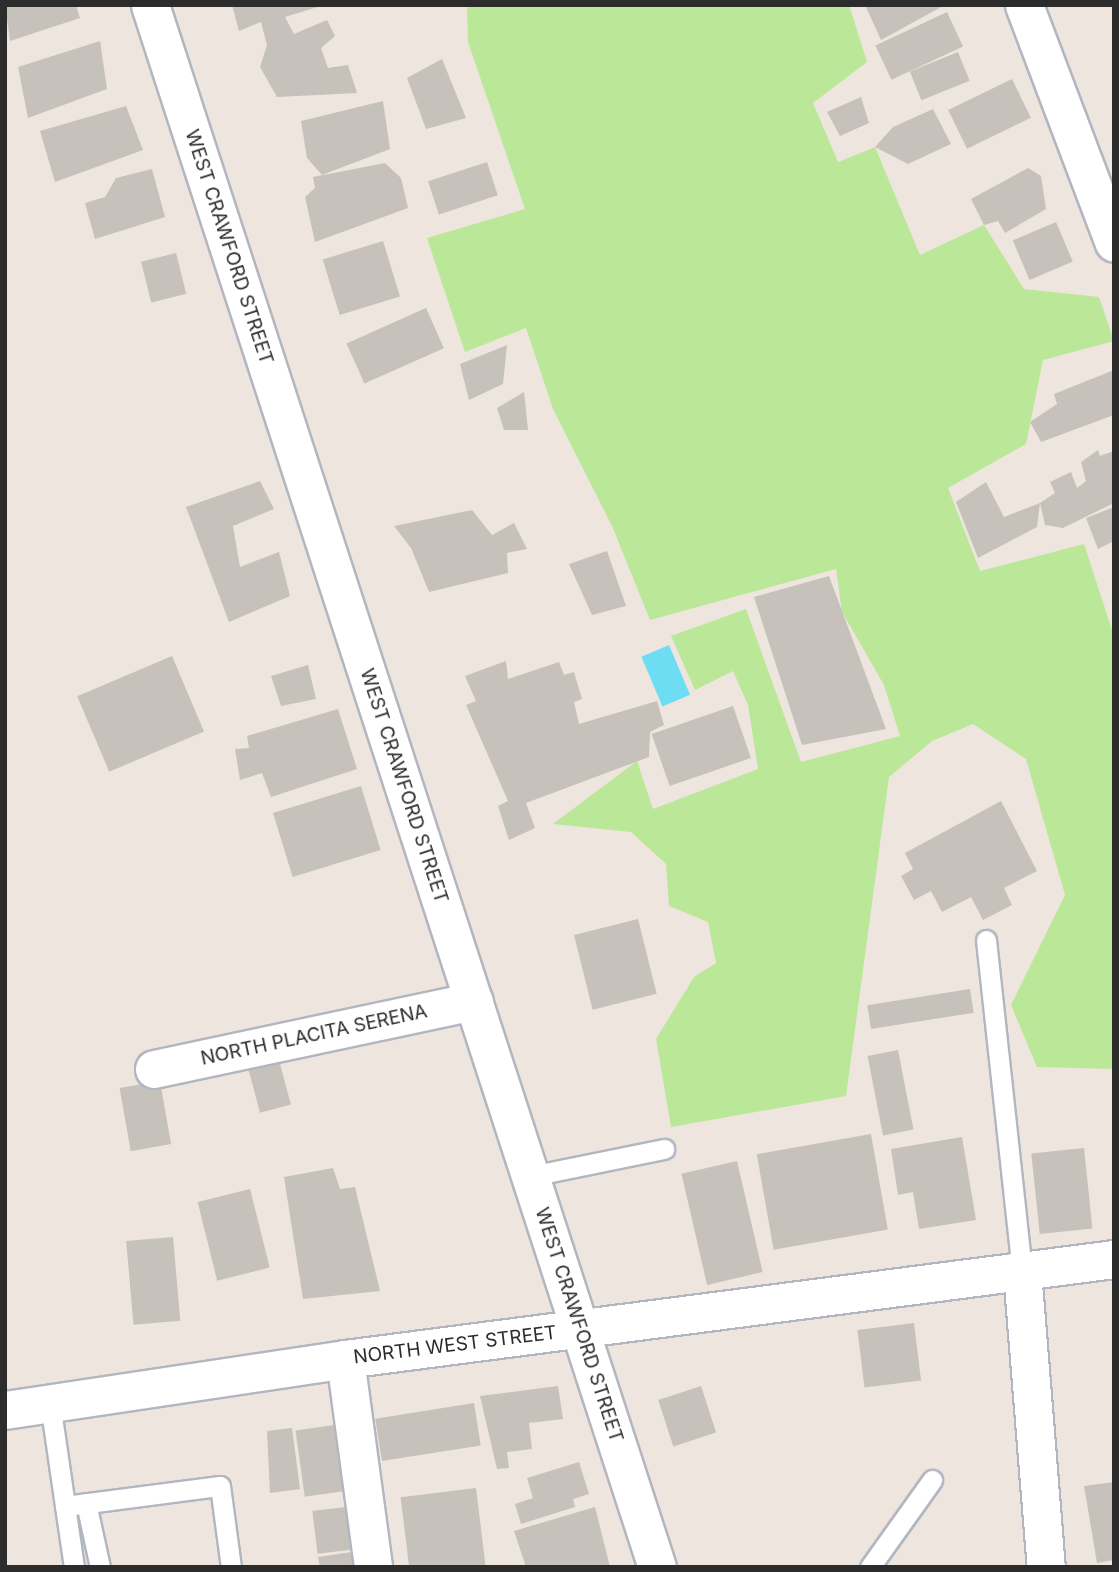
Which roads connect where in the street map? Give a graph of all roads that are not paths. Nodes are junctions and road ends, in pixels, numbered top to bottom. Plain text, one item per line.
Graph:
1 (150, 5) edge
2 (1024, 5) edge
3 (1114, 243) edge
4 (986, 940) dead end
5 (474, 1001) junction
6 (153, 1069) dead end
7 (664, 1149) dead end
8 (531, 1176) junction
9 (1114, 1259) edge
10 (1022, 1271) junction
11 (581, 1329) junction
12 (345, 1359) junction
13 (50, 1403) junction
14 (5, 1410) edge
15 (932, 1480) dead end
16 (86, 1503) junction
17 (65, 1506) junction
18 (74, 1567) edge
19 (100, 1567) edge
20 (230, 1567) edge
21 (373, 1567) edge
22 (657, 1567) edge
23 (870, 1567) edge
24 (1046, 1567) edge

1 - 5 street, WEST CRAWFORD STREET
2 - 3 street
4 - 10 lane
5 - 6 street, NORTH PLACITA SERENA
5 - 8 street, WEST CRAWFORD STREET
7 - 8 lane
8 - 11 street, WEST CRAWFORD STREET
9 - 10 street, NORTH WEST STREET
10 - 11 street, NORTH WEST STREET
10 - 24 street
11 - 12 street, NORTH WEST STREET
11 - 22 street, WEST CRAWFORD STREET
12 - 13 street, NORTH WEST STREET
12 - 21 street
13 - 14 street, NORTH WEST STREET
13 - 17 lane
15 - 23 lane
16 - 17 lane
16 - 19 lane
16 - 20 lane
17 - 18 lane

